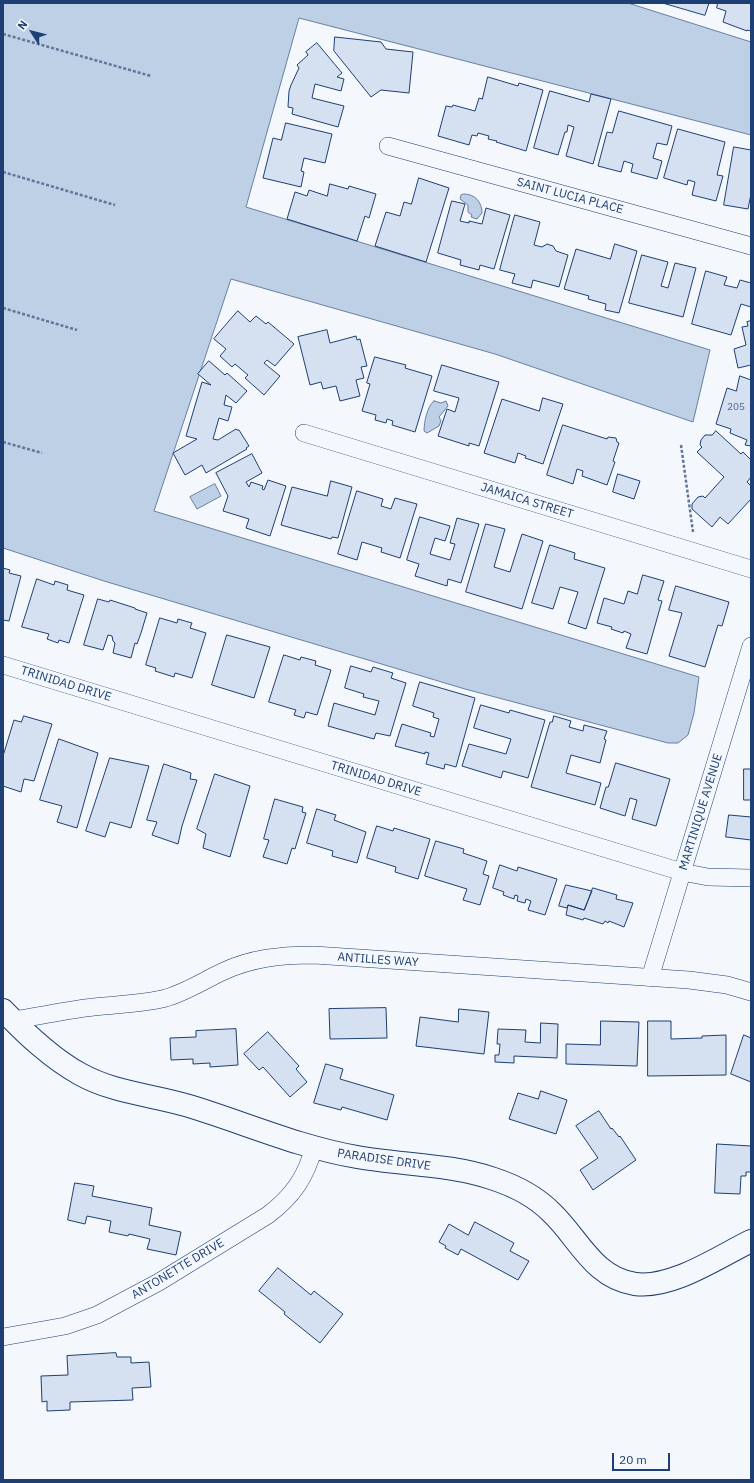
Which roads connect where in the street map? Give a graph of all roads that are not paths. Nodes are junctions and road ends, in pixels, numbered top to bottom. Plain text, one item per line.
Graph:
1 (388, 146) dead end
2 (751, 246) edge
3 (304, 433) dead end
4 (751, 569) edge
5 (751, 646) edge
6 (3, 665) edge
7 (682, 872) junction
8 (751, 878) edge
9 (650, 978) junction
10 (751, 992) edge
11 (8, 1015) edge
12 (314, 1147) junction
13 (751, 1241) edge
14 (3, 1337) edge

1 - 2 street, SAINT LUCIA PLACE
3 - 4 street, JAMAICA STREET
5 - 7 street, MARTINIQUE AVENUE
6 - 7 street, TRINIDAD DRIVE
7 - 8 street, TRINIDAD DRIVE
7 - 9 street, MARTINIQUE AVENUE
9 - 10 street, ANTILLES WAY
9 - 11 street, ANTILLES WAY
11 - 12 street, PARADISE DRIVE
12 - 13 street, PARADISE DRIVE
12 - 14 street, ANTONETTE DRIVE

